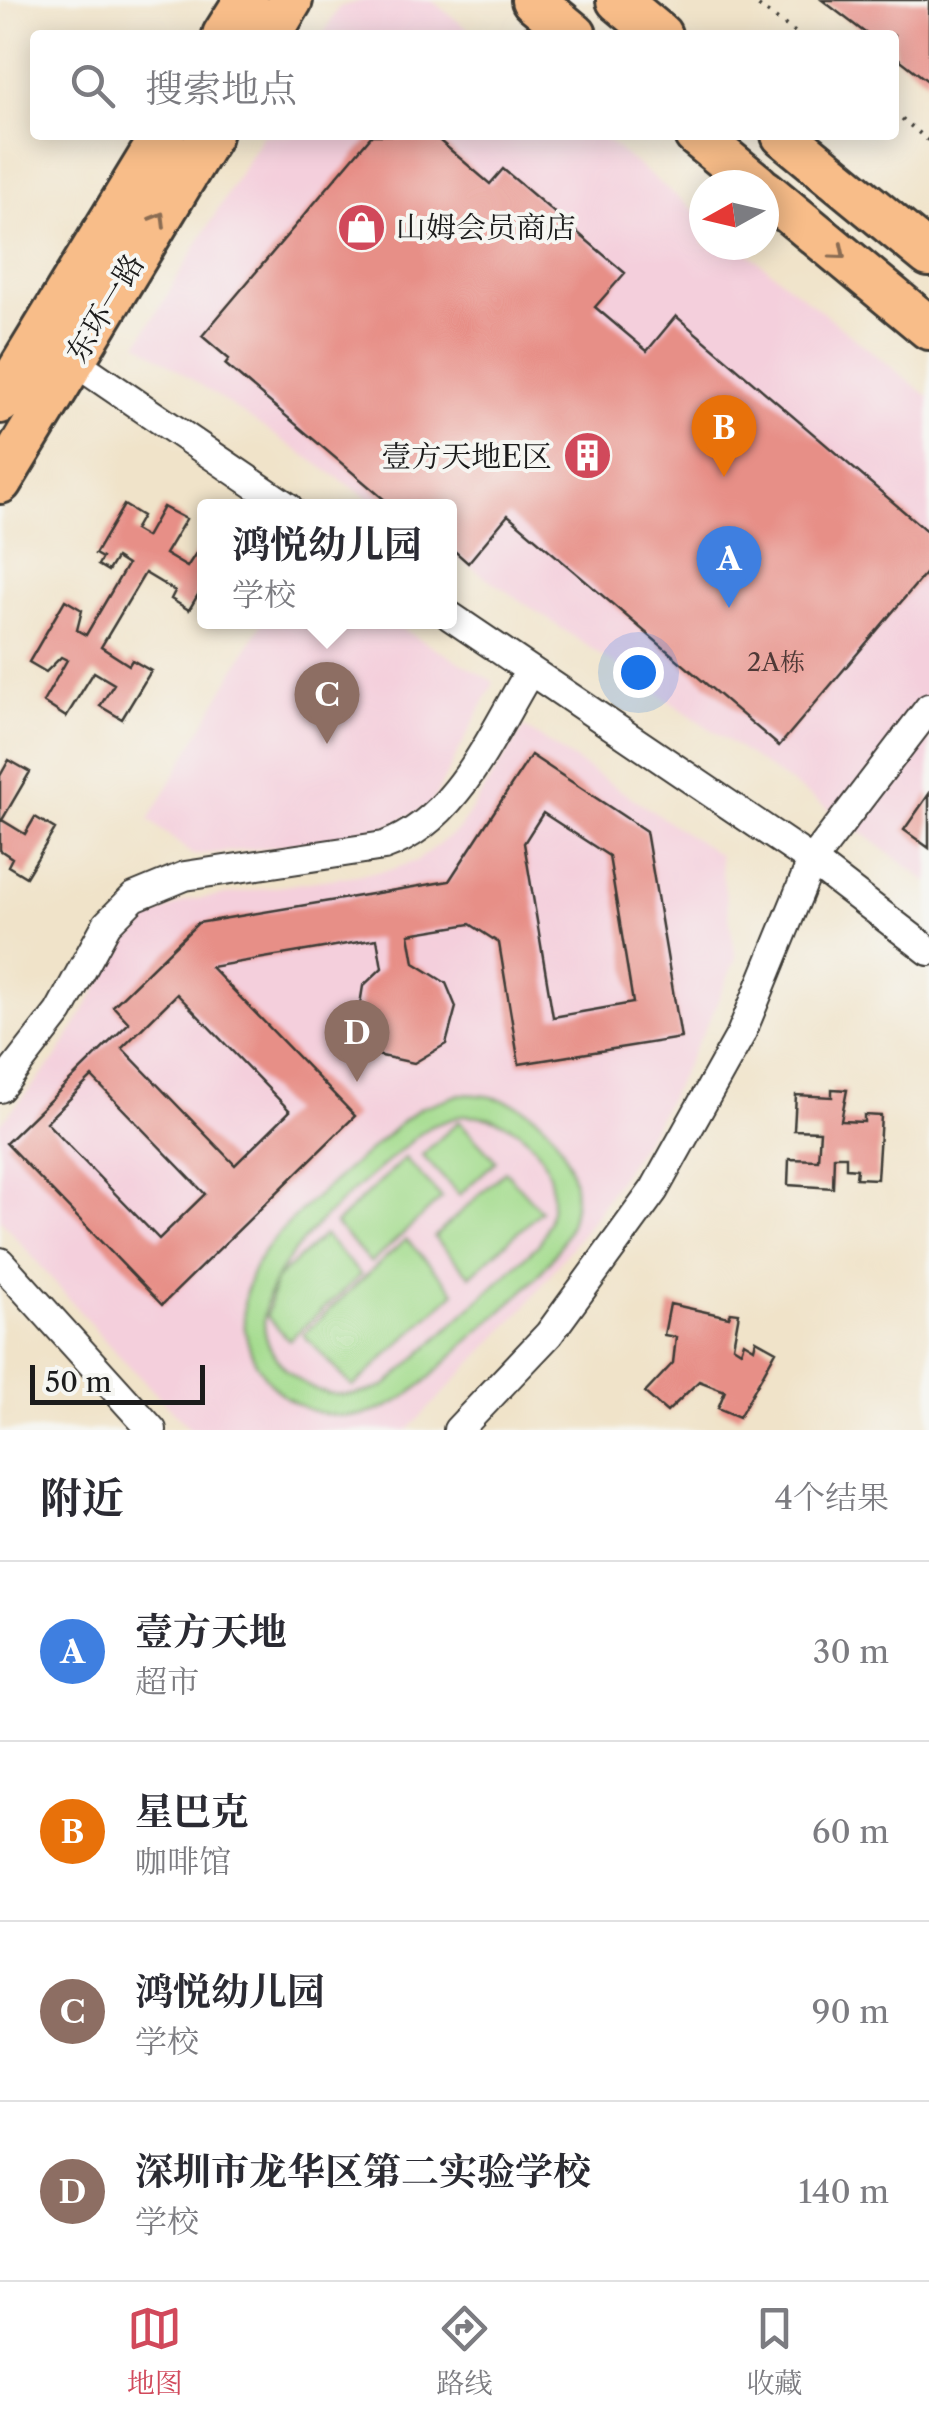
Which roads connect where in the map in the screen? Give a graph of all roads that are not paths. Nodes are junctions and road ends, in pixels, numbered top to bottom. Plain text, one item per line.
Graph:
1 (246, 0) edge
2 (292, 0) edge
3 (533, 0) edge
4 (618, 0) edge
5 (227, 30) edge
6 (273, 30) edge
7 (569, 30) edge
8 (654, 30) edge
9 (161, 140) edge
10 (206, 140) edge
11 (702, 140) edge
12 (788, 140) edge
13 (738, 170) edge
14 (779, 203) edge
15 (929, 255) edge
16 (929, 328) edge
17 (56, 350) junction
18 (0, 402) edge
19 (0, 482) edge
20 (278, 499) edge
21 (457, 621) edge
22 (530, 670) junction
23 (929, 708) edge
24 (812, 861) junction
25 (929, 951) edge
26 (0, 1088) edge
27 (0, 1262) edge
28 (152, 1430) edge
29 (458, 1430) edge

1 - 5 main road
2 - 6 main road
3 - 7 main road
4 - 8 main road
9 - 17 main road, 东环一路
17 -> 10 main road, 东环一路
11 - 13 main road
12 - 15 main road
14 -> 16 main road
17 - 18 main road, 东环一路
17 - 19 main road, 东环一路
17 - 20 street
21 - 22 street
22 - 24 street
22 - 26 street
23 - 24 street
24 - 25 street
24 - 29 street
27 - 28 street

